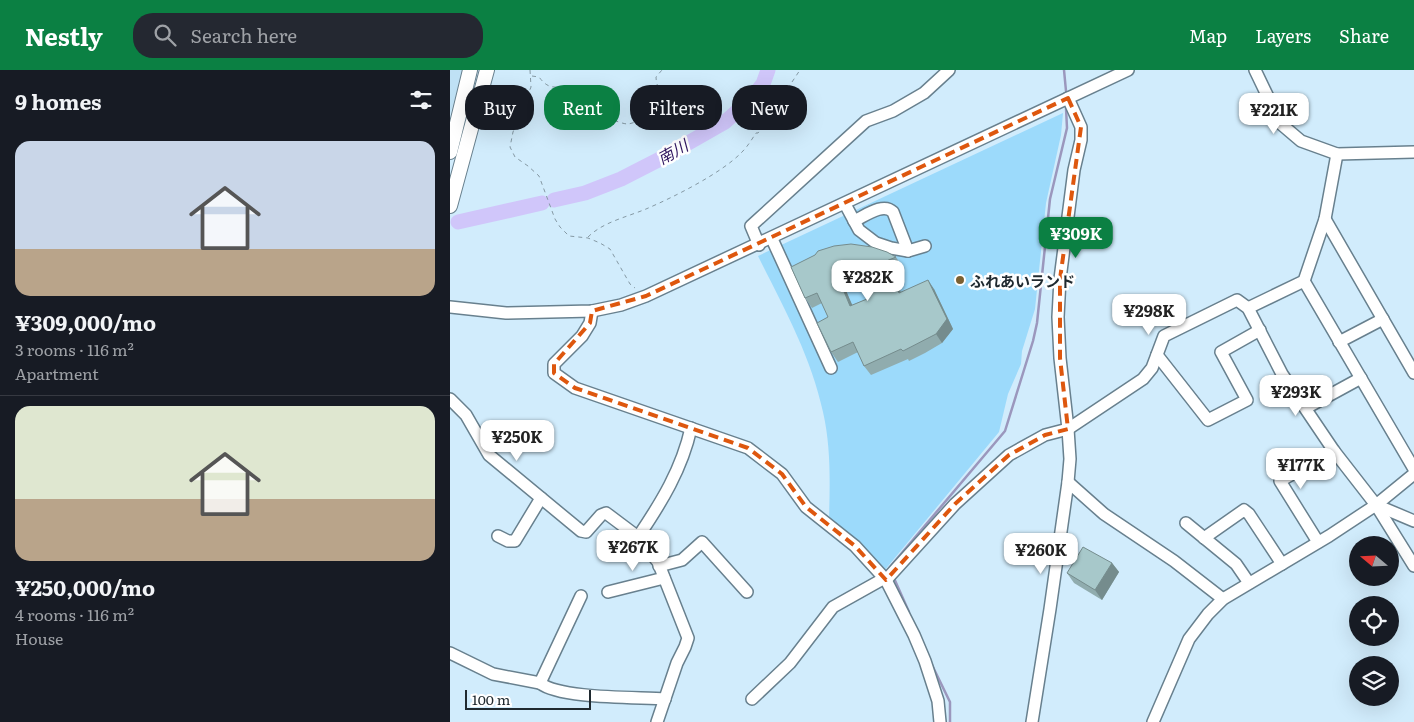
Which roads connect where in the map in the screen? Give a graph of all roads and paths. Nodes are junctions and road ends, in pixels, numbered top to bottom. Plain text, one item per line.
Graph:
1 (470, 70) edge
2 (486, 70) edge
3 (530, 70) edge
4 (662, 70) edge
5 (800, 70) edge
6 (949, 70) edge
7 (1128, 70) edge
8 (1255, 70) edge
9 (532, 76) junction
10 (1068, 98) junction
11 (450, 152) edge
12 (1414, 152) edge
13 (1337, 154) junction
14 (845, 204) junction
15 (450, 206) edge
16 (1325, 219) junction
17 (854, 221) junction
18 (588, 238) junction
19 (772, 239) junction
20 (759, 245) junction
21 (924, 246) dead end
22 (908, 250) junction
23 (1304, 281) junction
24 (646, 296) junction
25 (450, 308) edge
26 (1248, 308) junction
27 (592, 311) junction
28 (1383, 319) junction
29 (1260, 330) junction
30 (1339, 342) junction
31 (1157, 355) junction
32 (1413, 367) edge
33 (831, 368) dead end
34 (1361, 378) junction
35 (450, 399) edge
36 (1306, 408) junction
37 (691, 428) junction
38 (1068, 429) junction
39 (1334, 451) junction
40 (1414, 470) edge
41 (1414, 474) edge
42 (1068, 482) junction
43 (541, 498) junction
44 (1376, 505) junction
45 (1414, 522) edge
46 (1186, 523) dead end
47 (498, 536) dead end
48 (638, 537) junction
49 (1204, 538) junction
50 (1318, 542) junction
51 (1282, 564) junction
52 (659, 566) junction
53 (1414, 566) edge
54 (664, 578) junction
55 (886, 579) junction
56 (1249, 583) junction
57 (608, 592) dead end
58 (747, 592) dead end
59 (581, 596) dead end
60 (1223, 599) junction
61 (450, 653) edge
62 (540, 683) junction
63 (665, 699) junction
64 (752, 699) dead end
65 (657, 722) edge
66 (940, 722) edge
67 (1032, 722) edge
68 (1153, 722) edge

1 - 11 main road
2 - 15 main road
3 - 9 path
4 - 9 path
5 - 18 path
6 - 20 street
7 - 10 street
8 - 13 street
9 - 18 path
10 - 14 street
10 - 38 street
12 - 13 street
13 - 16 street
14 - 17 street
14 - 19 street
16 - 23 street
16 - 28 street
17 - 22 street
17 - 22 street
18 - 24 path
19 - 20 street
19 - 33 street
20 - 24 street
21 - 22 street
23 - 26 street
23 - 30 street
24 - 27 street
25 - 27 street
26 - 29 street
26 - 31 street
27 - 37 street
28 - 30 street
28 - 32 street
29 - 31 street
29 - 36 street
30 - 34 street
31 - 38 street
34 - 36 street
34 - 40 street
35 - 43 street
36 - 39 street
37 - 48 street
37 - 55 street
38 - 42 street
38 - 55 street
39 - 44 street
39 - 50 street
41 - 44 street
42 - 60 street
42 - 67 street
43 - 47 street
43 - 48 street
44 - 45 street
44 - 50 street
44 - 53 street
46 - 49 street
48 - 52 street
49 - 51 street
49 - 56 street
50 - 51 street
51 - 56 street
52 - 54 street
52 - 58 street
54 - 57 street
54 - 63 street
55 - 64 street
55 - 66 street
56 - 60 street
59 - 62 street
60 - 68 street
61 - 62 street
62 - 63 street
63 - 65 street

